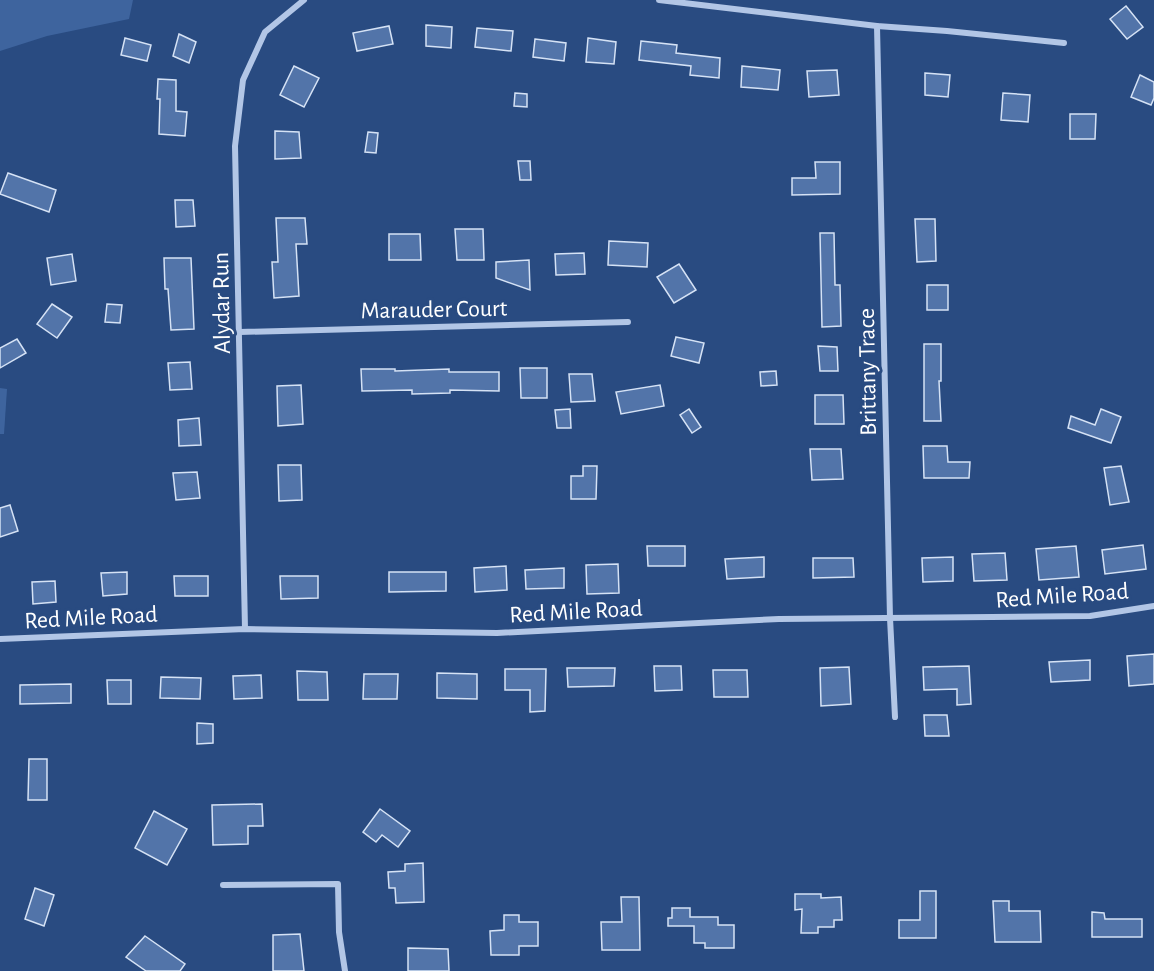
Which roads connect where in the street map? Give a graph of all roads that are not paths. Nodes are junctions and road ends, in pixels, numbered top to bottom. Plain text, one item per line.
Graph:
1 (304, 0) edge
2 (659, 0) edge
3 (877, 26) junction
4 (1064, 43) dead end
5 (628, 322) dead end
6 (240, 332) junction
7 (1154, 606) edge
8 (890, 618) junction
9 (245, 629) junction
10 (0, 639) edge
11 (895, 717) dead end
12 (223, 885) dead end
13 (345, 971) edge

1 - 6 street, Alydar Run
2 - 3 street
3 - 4 street
3 - 8 street, Brittany Trace
5 - 6 street, Marauder Court
6 - 9 street, Alydar Run
7 - 8 street, Red Mile Road
8 - 9 street, Red Mile Road
8 - 11 street, Brittany Trace
9 - 10 street, Red Mile Road
12 - 13 street

